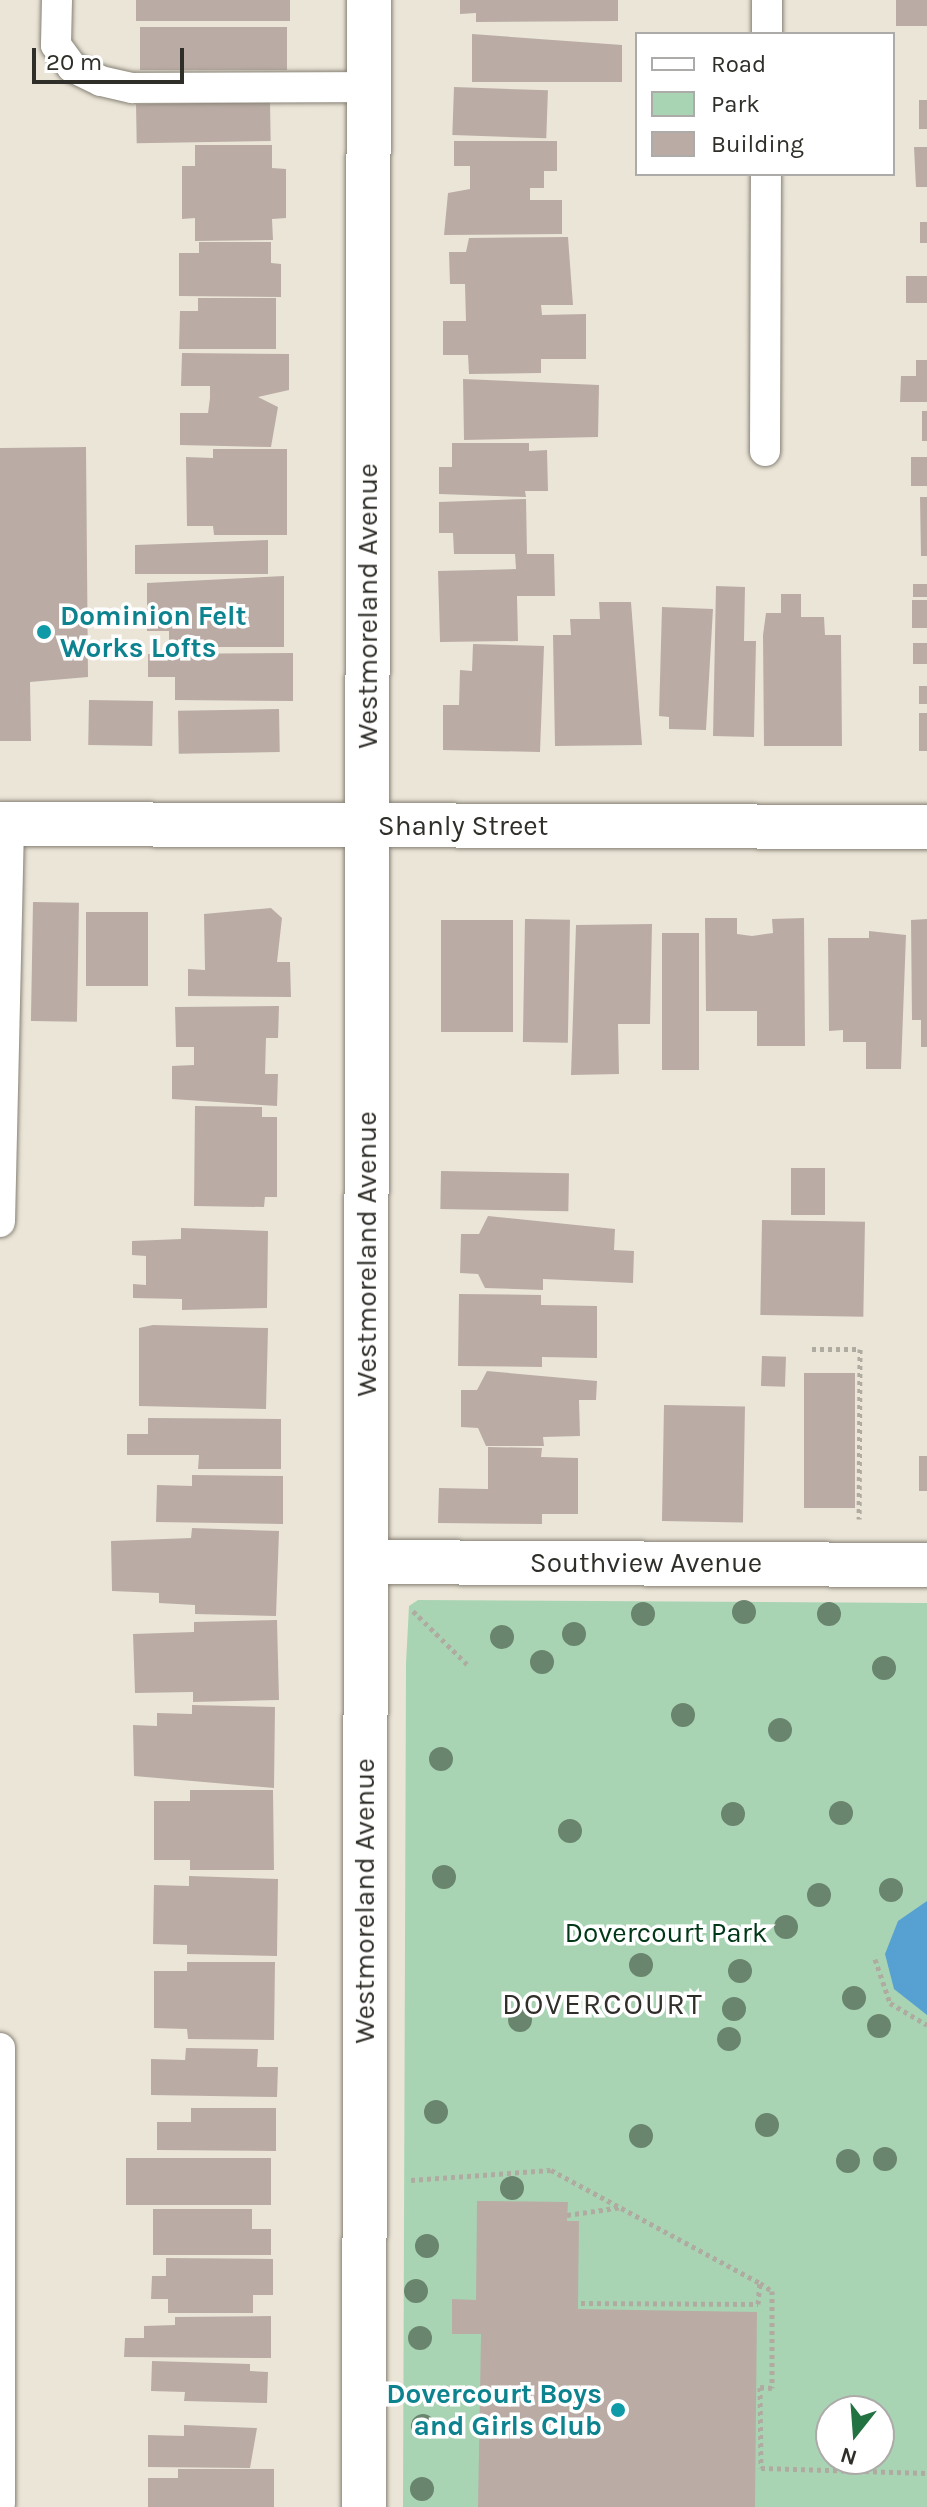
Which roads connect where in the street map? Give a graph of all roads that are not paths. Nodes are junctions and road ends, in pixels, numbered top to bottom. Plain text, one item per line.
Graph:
1 (57, 0) edge
2 (369, 0) edge
3 (767, 0) edge
4 (767, 32) edge
5 (369, 87) junction
6 (766, 176) edge
7 (765, 451) dead end
8 (4, 824) edge
9 (368, 825) junction
10 (927, 827) edge
11 (0, 1222) edge
12 (366, 1562) junction
13 (927, 1565) edge
14 (0, 2048) edge
15 (0, 2503) edge
16 (364, 2507) edge

1 - 5 lane
2 - 5 street, Westmoreland Avenue
3 - 4 lane
5 - 9 street, Westmoreland Avenue
6 - 7 lane
8 - 9 street, Shanly Street
8 - 11 lane
9 - 10 street, Shanly Street
9 - 12 street, Westmoreland Avenue
12 - 13 street, Southview Avenue
12 - 16 street, Westmoreland Avenue
14 - 15 lane

